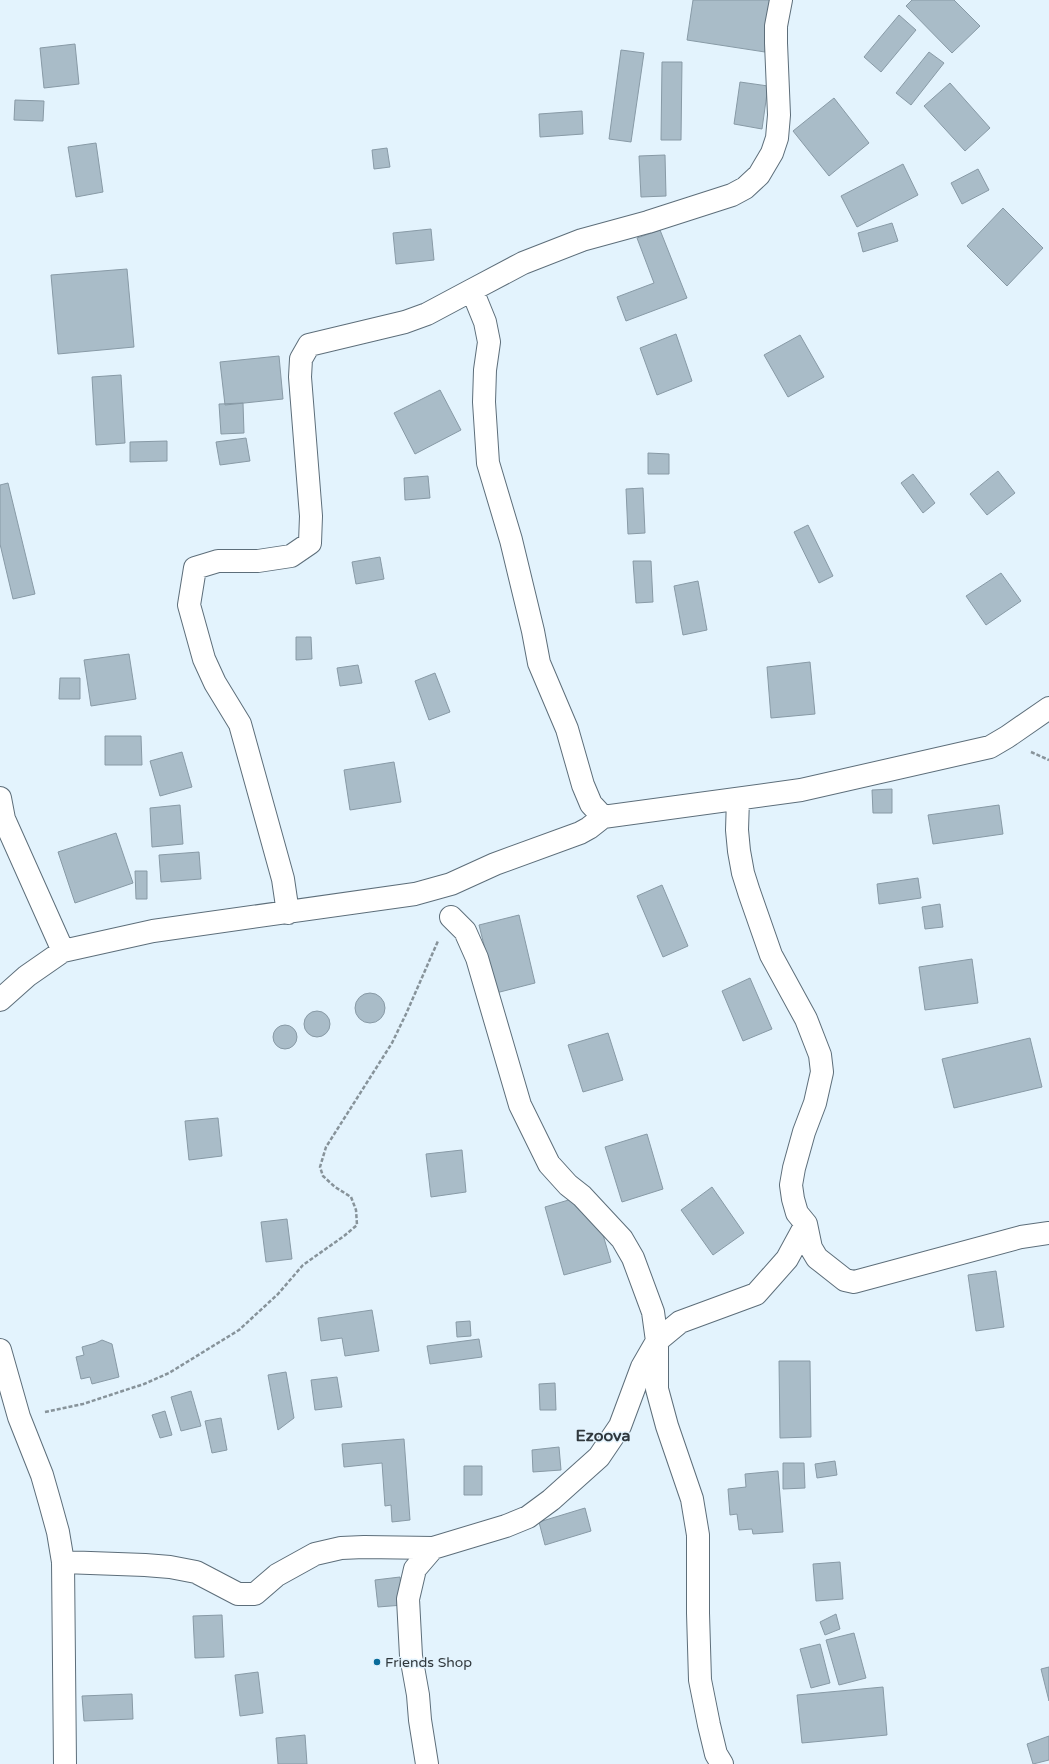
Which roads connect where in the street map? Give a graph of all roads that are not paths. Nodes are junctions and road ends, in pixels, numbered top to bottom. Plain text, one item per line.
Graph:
1 (781, 0) edge
2 (472, 290) junction
3 (1049, 708) edge
4 (0, 798) edge
5 (738, 799) junction
6 (603, 817) junction
7 (288, 913) junction
8 (451, 917) road end
9 (63, 951) junction
10 (0, 1000) edge
11 (806, 1224) junction
12 (1049, 1233) edge
13 (657, 1341) junction
14 (0, 1350) edge
15 (433, 1548) junction
16 (63, 1562) junction
17 (65, 1764) edge
18 (426, 1764) edge
19 (722, 1764) edge

1 - 2 street
2 - 6 street
2 - 7 street
3 - 5 street
4 - 9 street
5 - 6 street
5 - 11 street
6 - 7 street
7 - 9 street
8 - 13 street
9 - 10 street
11 - 12 street
11 - 13 street
13 - 15 street
13 - 19 street
14 - 16 street
15 - 16 street
15 - 18 street
16 - 17 street

